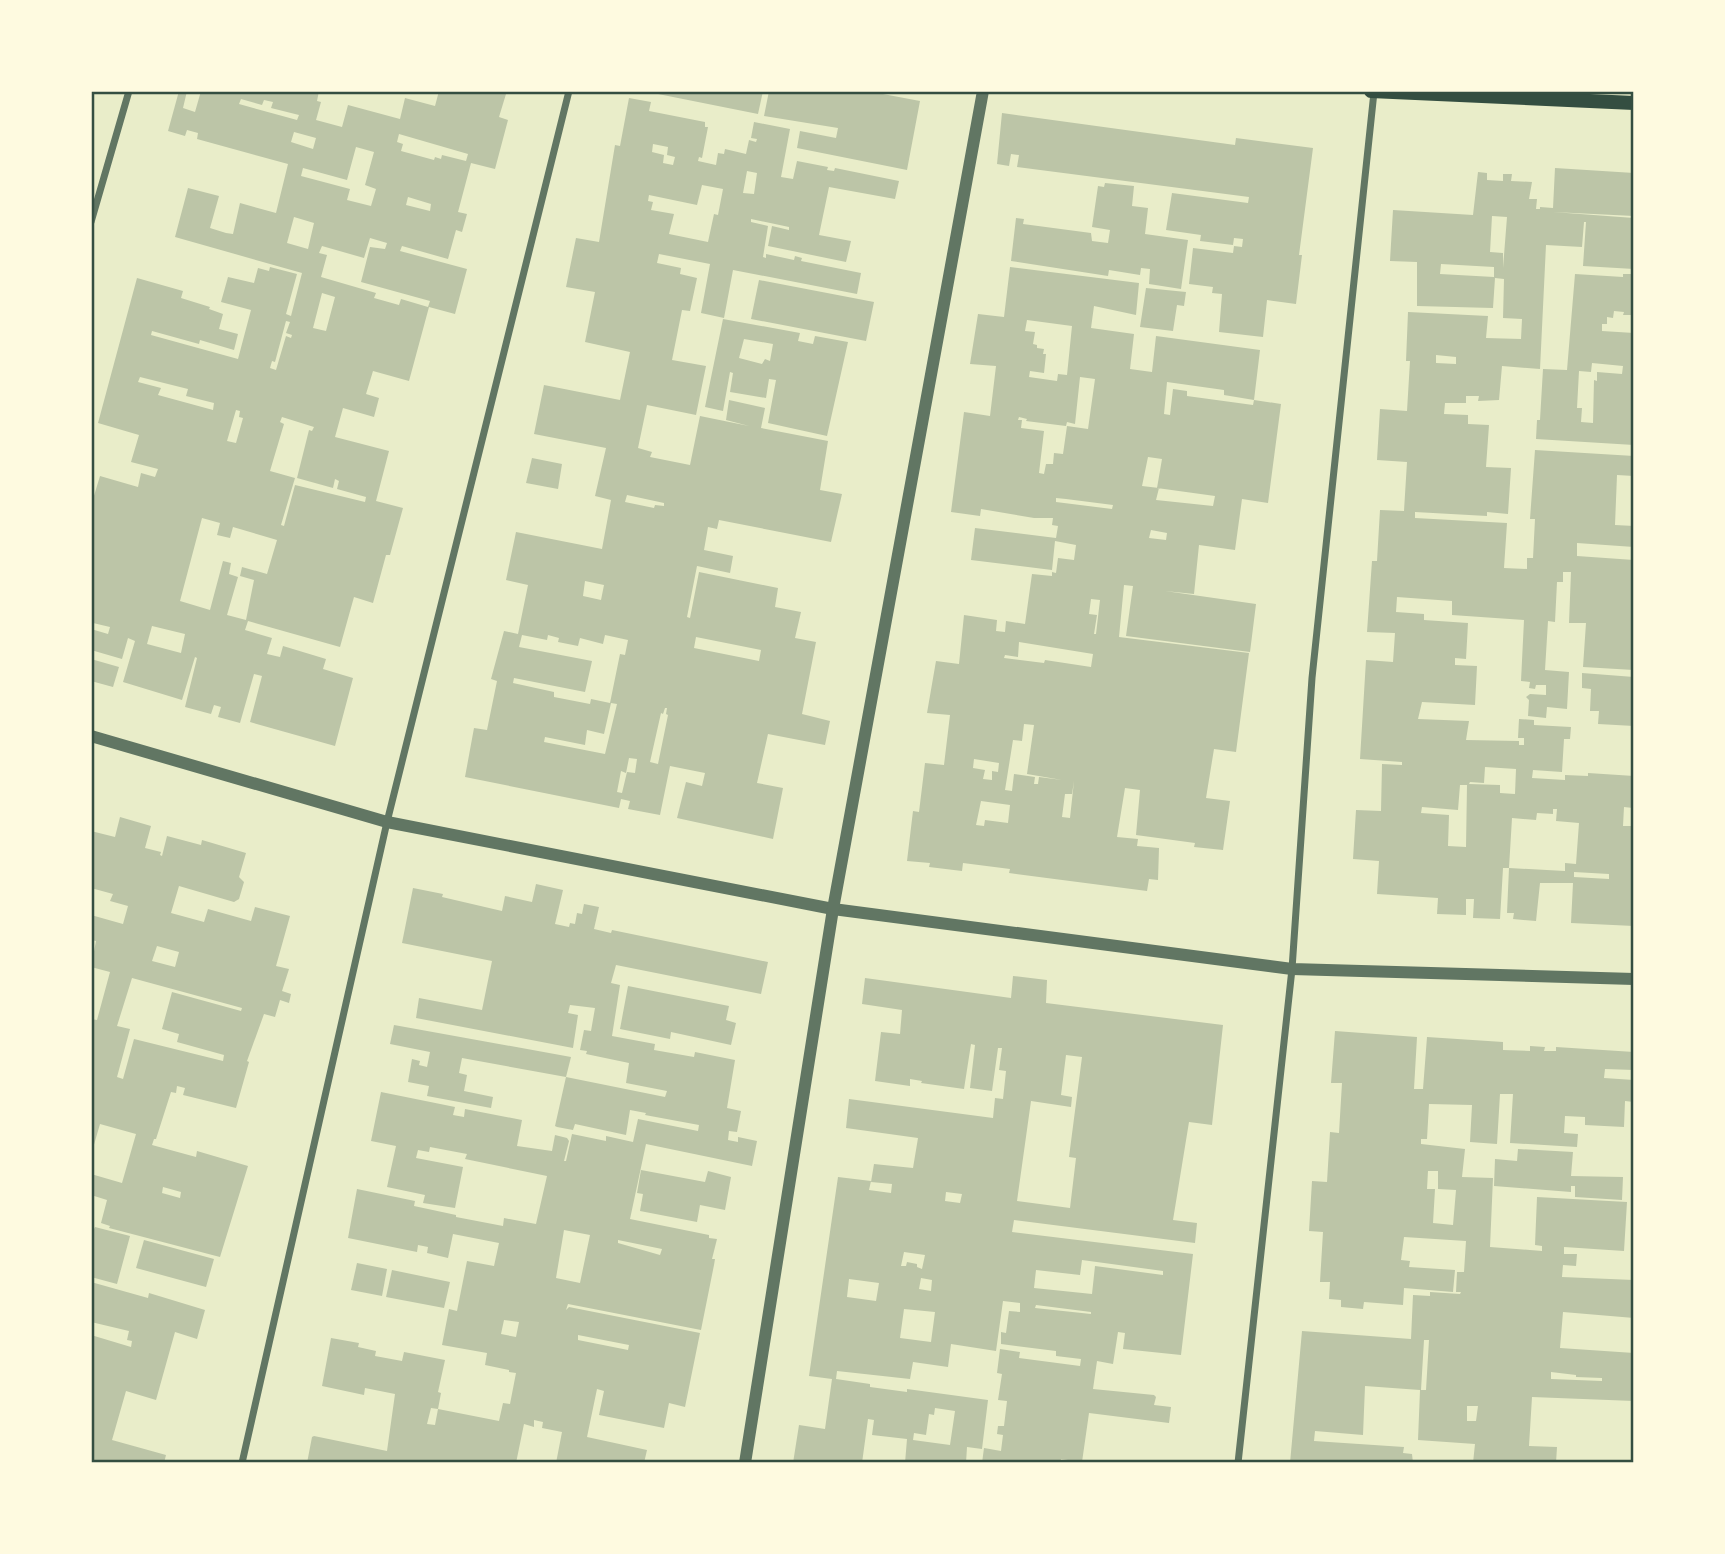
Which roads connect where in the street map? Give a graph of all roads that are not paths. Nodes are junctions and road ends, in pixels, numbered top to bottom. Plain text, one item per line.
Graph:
1 (129, 91) edge
2 (569, 91) edge
3 (983, 91) edge
4 (1373, 91) edge
5 (1634, 103) edge
6 (91, 222) edge
7 (91, 736) edge
8 (387, 822) junction
9 (833, 909) junction
10 (1292, 969) junction
11 (1634, 979) edge
12 (242, 1463) edge
13 (745, 1463) edge
14 (1238, 1463) edge

1 - 6 street
2 - 8 street
3 - 9 street
4 - 5 main road
4 - 10 street
7 - 8 street
8 - 9 street
8 - 12 street
9 - 10 street
9 - 13 street
10 - 11 street
10 - 14 street

